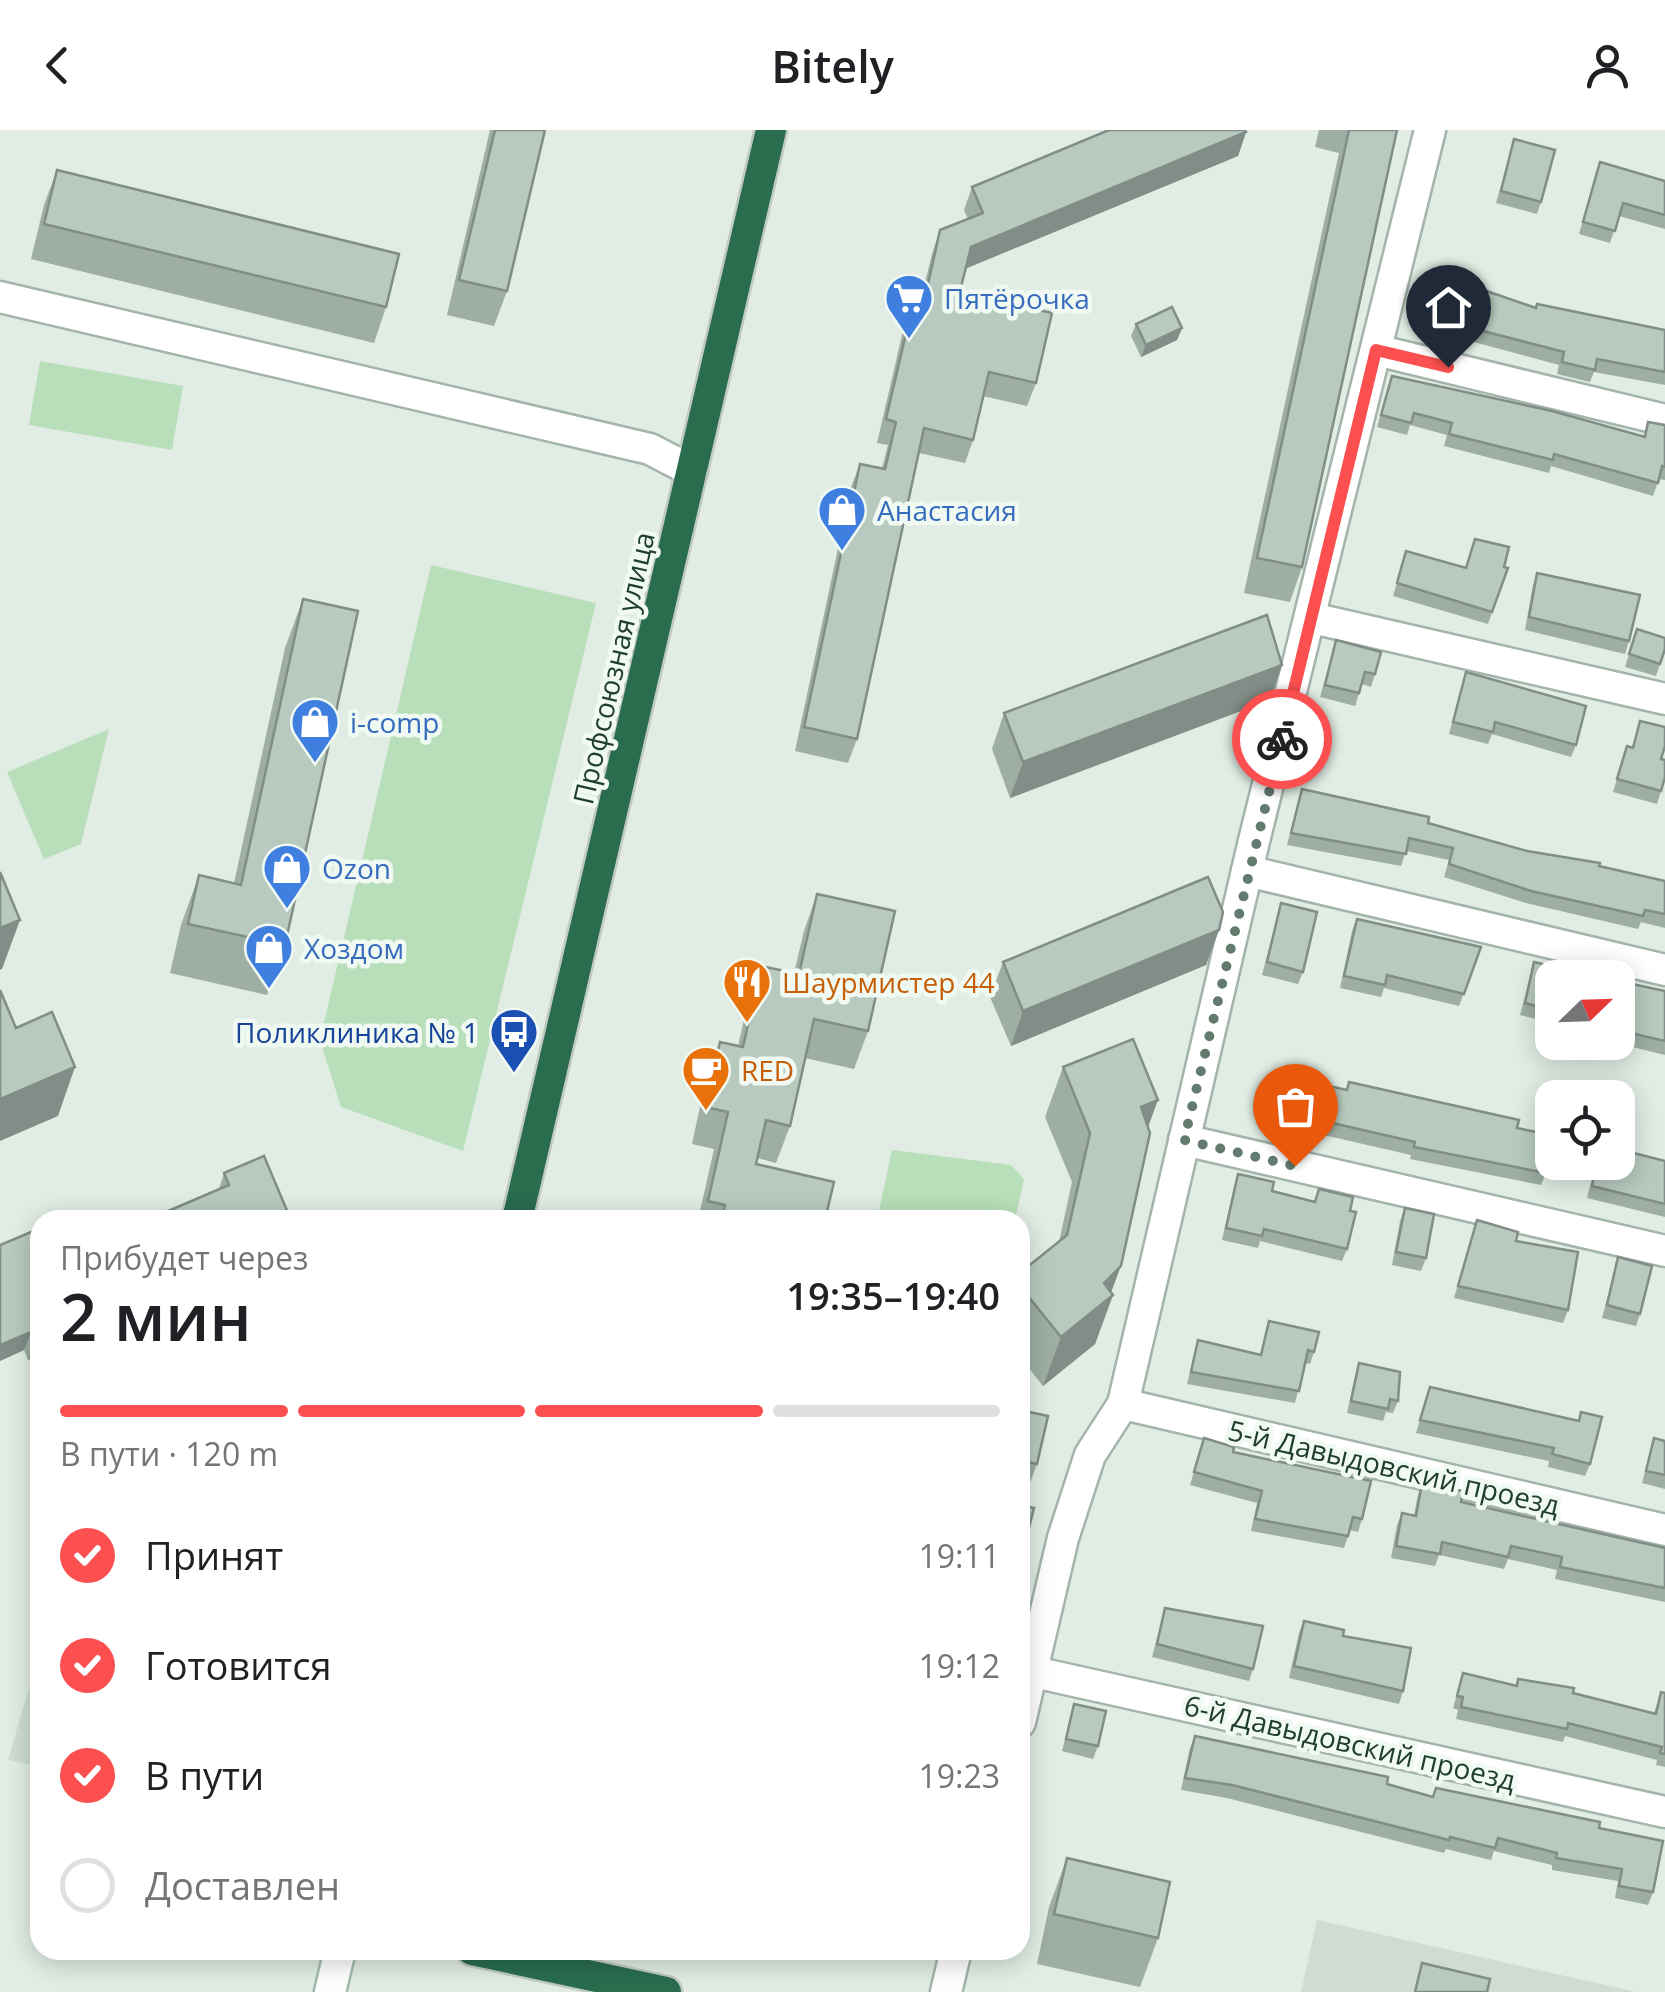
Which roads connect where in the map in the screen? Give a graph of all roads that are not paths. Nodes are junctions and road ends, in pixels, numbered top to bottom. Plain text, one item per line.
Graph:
1 (771, 130) edge
2 (1430, 130) edge
3 (0, 297) edge
4 (1376, 350) junction
5 (1665, 420) edge
6 (692, 471) junction
7 (1312, 618) junction
8 (1665, 699) edge
9 (1247, 871) junction
10 (1665, 970) edge
11 (1184, 1140) junction
12 (519, 1210) edge
13 (1665, 1251) edge
14 (1123, 1404) junction
15 (1665, 1530) edge
16 (1034, 1672) junction
17 (1030, 1686) edge
18 (1665, 1812) edge
19 (338, 1960) edge
20 (518, 1960) edge
21 (954, 1960) edge
22 (330, 1992) edge
23 (666, 1992) edge
24 (946, 1992) edge

1 - 6 highway, Профсоюзная улица
2 - 4 street
3 - 6 street
4 - 5 street
4 - 7 street
6 - 12 highway, Профсоюзная улица
7 - 8 street
7 - 9 street
9 - 10 street
9 - 11 street
11 - 13 street
11 - 14 street
14 - 15 street, 5-й Давыдовский проезд
14 - 16 street
16 - 17 street
16 - 18 street, 6-й Давыдовский проезд
19 - 22 street
20 - 23 highway
21 - 24 street

